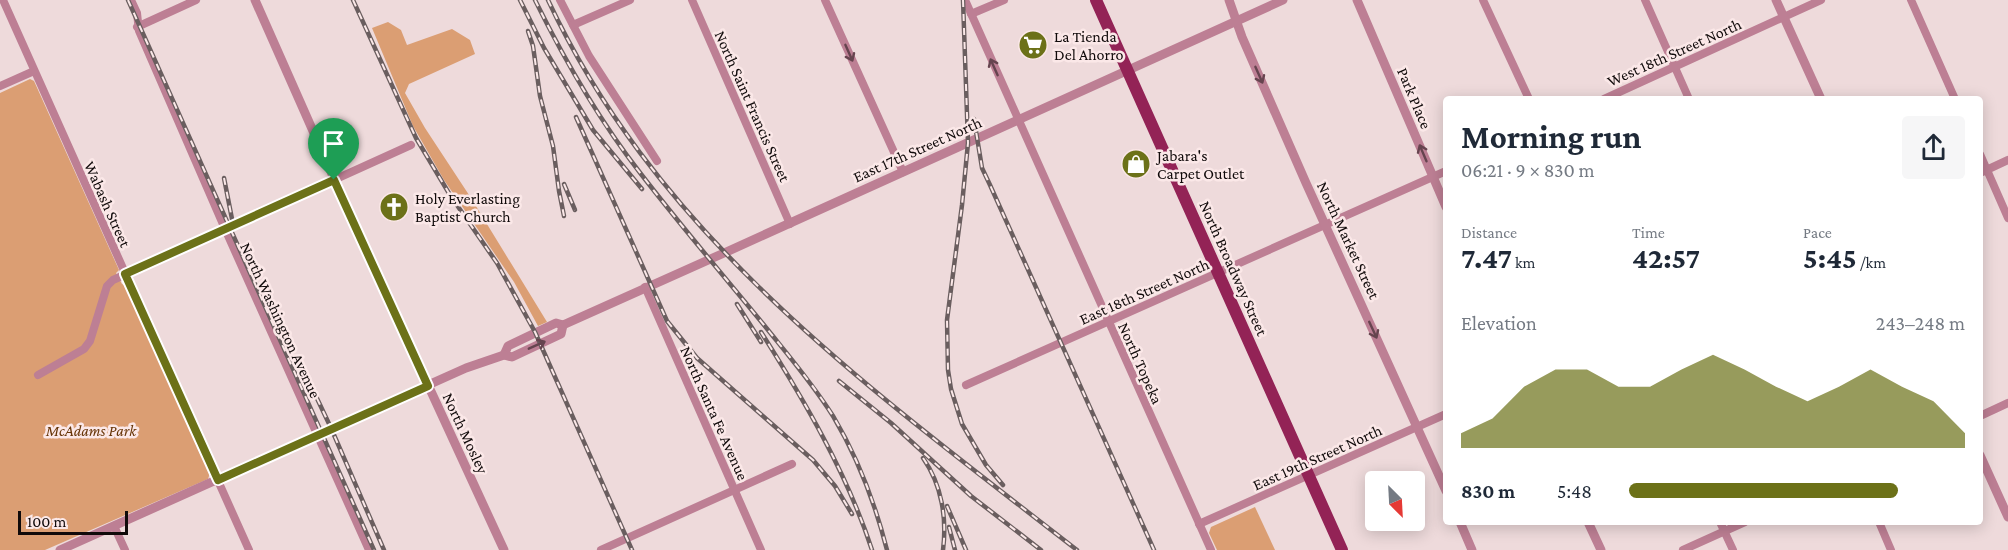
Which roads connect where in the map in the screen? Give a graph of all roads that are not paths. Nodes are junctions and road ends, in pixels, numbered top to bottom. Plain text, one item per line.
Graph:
1 (3, 0) edge
2 (131, 0) edge
3 (196, 0) edge
4 (255, 0) edge
5 (560, 0) edge
6 (630, 0) edge
7 (692, 0) edge
8 (825, 0) edge
9 (964, 0) edge
10 (1004, 0) edge
11 (1096, 0) edge
12 (1229, 0) edge
13 (1283, 0) edge
14 (1357, 0) edge
15 (1484, 0) edge
16 (1645, 0) edge
17 (1776, 0) edge
18 (1821, 0) edge
19 (1911, 0) edge
20 (971, 14) junction
21 (1784, 17) junction
22 (1236, 21) junction
23 (573, 24) junction
24 (137, 27) junction
25 (1675, 67) junction
26 (1127, 70) junction
27 (34, 71) junction
28 (0, 86) edge
29 (1528, 96) edge
30 (1611, 96) edge
31 (1688, 96) edge
32 (1820, 96) edge
33 (1954, 96) edge
34 (1017, 120) junction
35 (411, 145) dead end
36 (2008, 160) edge
37 (657, 161) dead end
38 (1983, 171) edge
39 (903, 172) junction
40 (1443, 172) edge
41 (1433, 177) junction
42 (334, 180) junction
43 (1443, 200) edge
44 (2008, 218) edge
45 (790, 224) junction
46 (1325, 225) junction
47 (225, 229) junction
48 (1218, 272) junction
49 (125, 274) junction
50 (645, 287) junction
51 (1108, 322) junction
52 (38, 375) dead end
53 (966, 385) dead end
54 (428, 386) junction
55 (2008, 403) edge
56 (1443, 415) edge
57 (1983, 415) edge
58 (1417, 427) junction
59 (318, 434) junction
60 (1983, 462) edge
61 (792, 464) dead end
62 (1309, 476) junction
63 (218, 480) junction
64 (1443, 484) edge
65 (734, 490) junction
66 (2008, 517) edge
67 (1199, 524) junction
68 (1461, 525) edge
69 (1589, 525) edge
70 (1721, 525) edge
71 (1738, 525) edge
72 (1880, 525) edge
73 (114, 526) junction
74 (1724, 531) junction
75 (60, 550) edge
76 (125, 550) edge
77 (249, 550) edge
78 (369, 550) edge
79 (504, 550) edge
80 (602, 550) edge
81 (761, 550) edge
82 (1211, 550) edge
83 (1342, 550) edge
84 (1472, 550) edge
85 (1601, 550) edge
86 (1683, 550) edge
87 (1733, 550) edge
88 (1892, 550) edge

1 - 27 street, Wabash Street
2 - 24 street, North Washington Avenue
3 - 24 street
4 - 42 street, North Mosley
5 - 23 street
6 - 23 street
7 - 45 street, North Saint Francis Street
8 -> 39 street
9 - 20 street, North Topeka
10 - 20 street
11 - 26 main road, North Broadway Street
12 - 22 street, North Market Street
13 - 22 street, East 17th Street North
41 -> 14 street, Park Place
15 - 29 street
16 - 25 street
17 - 21 street
18 - 21 street, West 18th Street North
19 - 33 street
34 -> 20 street, North Topeka
21 - 25 street, West 18th Street North
21 - 32 street
22 - 26 street, East 17th Street North
22 -> 46 street, North Market Street
23 - 37 street
24 - 47 street, North Washington Avenue
25 - 30 street, West 18th Street North
25 - 31 street
26 - 34 street, East 17th Street North
26 - 48 main road, North Broadway Street
27 - 28 street
27 - 49 street, Wabash Street
34 - 39 street, East 17th Street North
34 - 51 street, North Topeka
35 - 42 street
36 - 38 street
38 - 44 street
39 - 45 street, East 17th Street North
40 - 41 street
41 - 43 street, Park Place
41 - 46 street, East 18th Street North
42 - 47 street
42 - 54 street, North Mosley
45 - 50 street, East 17th Street North
46 - 48 street, East 18th Street North
46 -> 58 street, North Market Street
47 - 49 street
47 - 59 street, North Washington Avenue
48 - 51 street, East 18th Street North
48 - 62 main road, North Broadway Street
49 - 52 street
49 - 63 street, Wabash Street
50 - 54 street, East 17th Street North
50 - 65 street, North Santa Fe Avenue
51 - 53 street, East 18th Street North
51 - 67 street, North Topeka
54 - 59 street, East 17th Street North
54 - 79 street, North Mosley
55 - 57 street
56 - 58 street, East 19th Street North
58 - 62 street, East 19th Street North
58 - 64 street, North Market Street
59 - 63 street, East 17th Street North
59 - 78 street, North Washington Avenue
60 - 66 street
61 - 65 street
62 - 67 street, East 19th Street North
62 - 83 main road, North Broadway Street
63 - 73 street, East 17th Street North
63 - 77 street, Wabash Street
65 - 80 street
65 - 81 street, North Santa Fe Avenue
67 - 82 street, North Topeka
68 - 84 street
69 - 85 street
70 - 74 street
71 - 74 street
72 - 88 street
73 - 75 street, East 17th Street North
73 - 76 street
74 - 86 street
74 - 87 street

